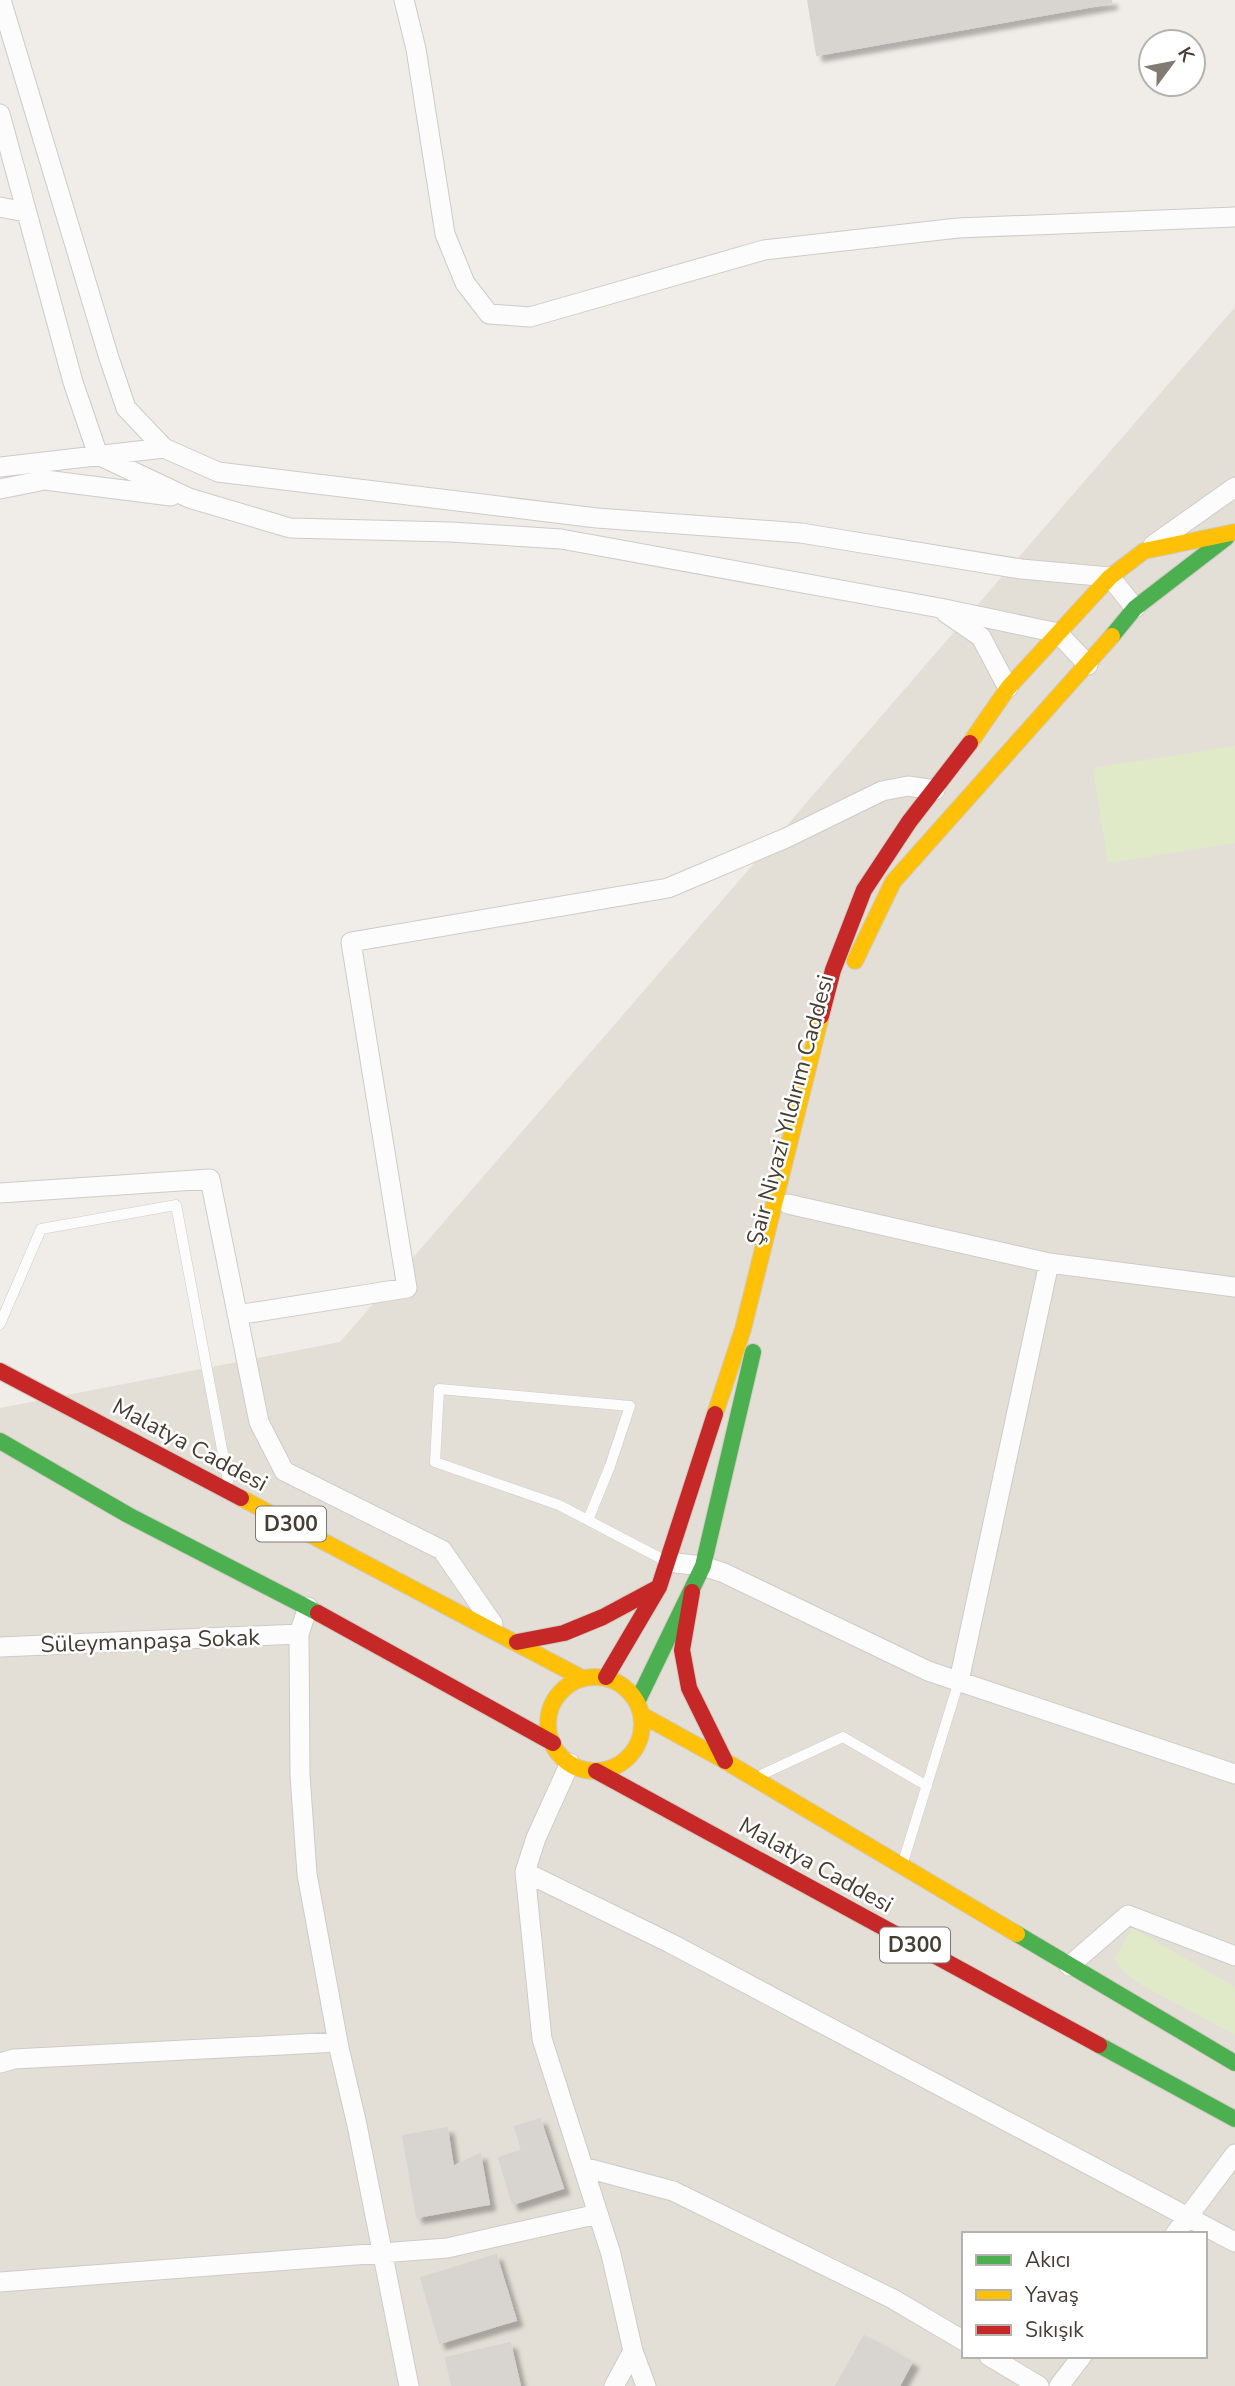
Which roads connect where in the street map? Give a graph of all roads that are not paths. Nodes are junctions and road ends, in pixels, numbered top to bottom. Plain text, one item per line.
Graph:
1 (1, 0) edge
2 (404, 0) edge
3 (0, 114) edge
4 (0, 207) edge
5 (25, 212) junction
6 (1235, 217) edge
7 (164, 449) junction
8 (98, 455) junction
9 (0, 467) edge
10 (1235, 487) edge
11 (0, 489) edge
12 (189, 498) junction
13 (1234, 532) edge
14 (1144, 551) junction
15 (1110, 577) junction
16 (940, 608) junction
17 (1135, 608) junction
18 (1058, 633) junction
19 (1088, 665) junction
20 (1008, 688) junction
21 (935, 790) junction
22 (0, 1193) edge
23 (788, 1204) junction
24 (1049, 1263) junction
25 (1235, 1287) edge
26 (237, 1315) junction
27 (0, 1324) edge
28 (0, 1371) edge
29 (0, 1441) edge
30 (230, 1491) junction
31 (588, 1520) junction
32 (667, 1562) junction
33 (703, 1566) junction
34 (659, 1587) junction
35 (692, 1592) junction
36 (308, 1607) junction
37 (299, 1634) junction
38 (508, 1637) junction
39 (0, 1647) edge
40 (606, 1677) junction
41 (582, 1678) junction
42 (959, 1681) junction
43 (640, 1709) junction
44 (552, 1743) junction
45 (725, 1761) junction
46 (570, 1763) junction
47 (596, 1771) junction
48 (1235, 1774) edge
49 (755, 1778) junction
50 (927, 1786) junction
51 (902, 1866) junction
52 (525, 1872) junction
53 (1235, 1956) edge
54 (1069, 1966) junction
55 (338, 2042) junction
56 (0, 2063) edge
57 (1235, 2063) edge
58 (1235, 2119) edge
59 (1235, 2154) edge
60 (583, 2167) junction
61 (598, 2214) junction
62 (1188, 2216) junction
63 (1176, 2232) edge
64 (1235, 2242) edge
65 (383, 2253) junction
66 (0, 2282) edge
67 (962, 2340) edge
68 (633, 2351) junction
69 (992, 2358) edge
70 (1080, 2358) edge
71 (409, 2386) edge
72 (614, 2386) edge
73 (646, 2386) edge
74 (1039, 2386) edge
75 (1059, 2386) edge

1 - 7 street
2 - 6 street
3 - 5 street
4 - 5 street
5 - 8 street
7 - 8 street
7 - 15 street
8 - 9 street
8 - 12 street
10 - 14 street
11 - 12 street
12 - 16 street
13 - 14 main road
13 - 17 main road, Şair Niyazi Yıldırım Caddesi
14 - 15 main road
15 - 17 street
15 - 18 main road
16 - 18 street
16 - 20 street
17 - 19 main road, Şair Niyazi Yıldırım Caddesi
18 - 19 street
18 - 20 main road
19 - 23 main road, Şair Niyazi Yıldırım Caddesi
20 - 21 main road
21 - 26 street
21 - 32 main road
22 - 26 street
23 - 24 street
23 - 33 main road, Şair Niyazi Yıldırım Caddesi
24 - 25 street
24 - 42 street
26 - 38 street
27 - 30 lane
28 - 30 main road, Malatya Caddesi / D300
29 - 36 main road
30 - 38 main road, Malatya Caddesi / D300
31 - 31 lane
31 - 32 lane
32 - 33 street
32 - 34 main road
33 - 35 main road, Şair Niyazi Yıldırım Caddesi
33 - 42 street
34 - 38 main road
34 - 40 main road
35 - 43 main road, Şair Niyazi Yıldırım Caddesi
35 - 45 main road
36 - 37 street
36 - 44 main road
37 - 39 street, Süleymanpaşa Sokak
37 - 55 street
38 - 41 main road, Malatya Caddesi / D300
40 - 41 main road
40 - 43 main road
41 - 44 main road
42 - 48 street
42 - 50 lane
43 - 45 main road, Malatya Caddesi / D300
43 - 47 main road
44 - 46 main road
45 - 49 main road, Malatya Caddesi / D300
46 - 47 main road
46 - 52 street
47 - 58 main road, Malatya Caddesi / D300
49 - 50 lane
49 - 51 main road, Malatya Caddesi / D300
50 - 51 lane
51 - 54 main road, Malatya Caddesi / D300
52 - 60 street
52 - 62 street
53 - 54 street
54 - 57 main road, Malatya Caddesi / D300
55 - 56 street
55 - 65 street
59 - 62 street
60 - 61 street
60 - 67 street
61 - 65 street
61 - 68 street
62 - 63 street
62 - 64 street
65 - 66 street
65 - 71 street
68 - 72 street
68 - 73 street
69 - 74 street
70 - 75 street

